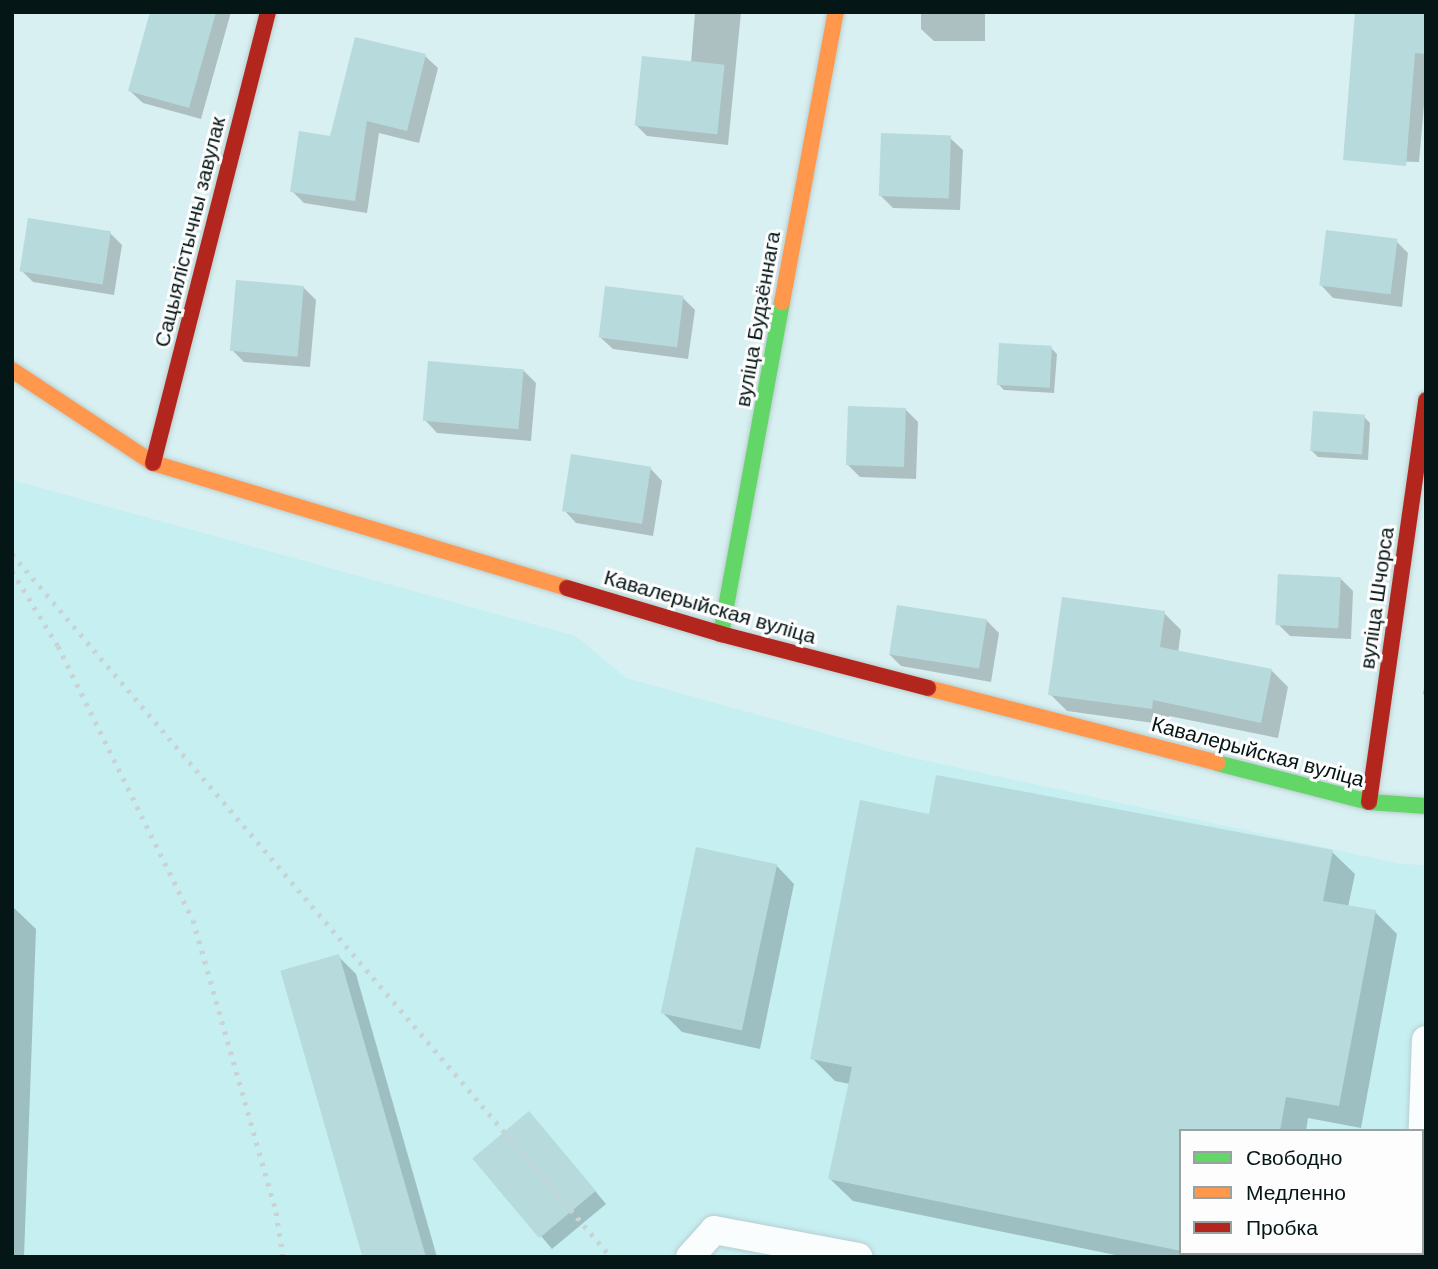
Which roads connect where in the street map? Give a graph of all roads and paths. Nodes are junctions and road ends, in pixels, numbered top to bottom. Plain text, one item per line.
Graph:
1 (268, 12) edge
2 (836, 12) edge
3 (12, 370) edge
4 (1426, 400) edge
5 (153, 463) junction
6 (721, 634) junction
7 (1369, 802) junction
8 (1426, 806) edge
9 (1426, 1040) edge
10 (1423, 1129) edge
11 (690, 1257) edge
12 (858, 1257) edge

1 - 5 street, Сацыялістычны завулак
2 - 6 street, вуліца Будзённага
3 - 5 street, Кавалерыйская вуліца
4 - 7 street, вуліца Шчорса
5 - 6 street, Кавалерыйская вуліца
6 - 7 street, Кавалерыйская вуліца
7 - 8 street, Кавалерыйская вуліца
9 - 10 lane
11 - 12 lane

